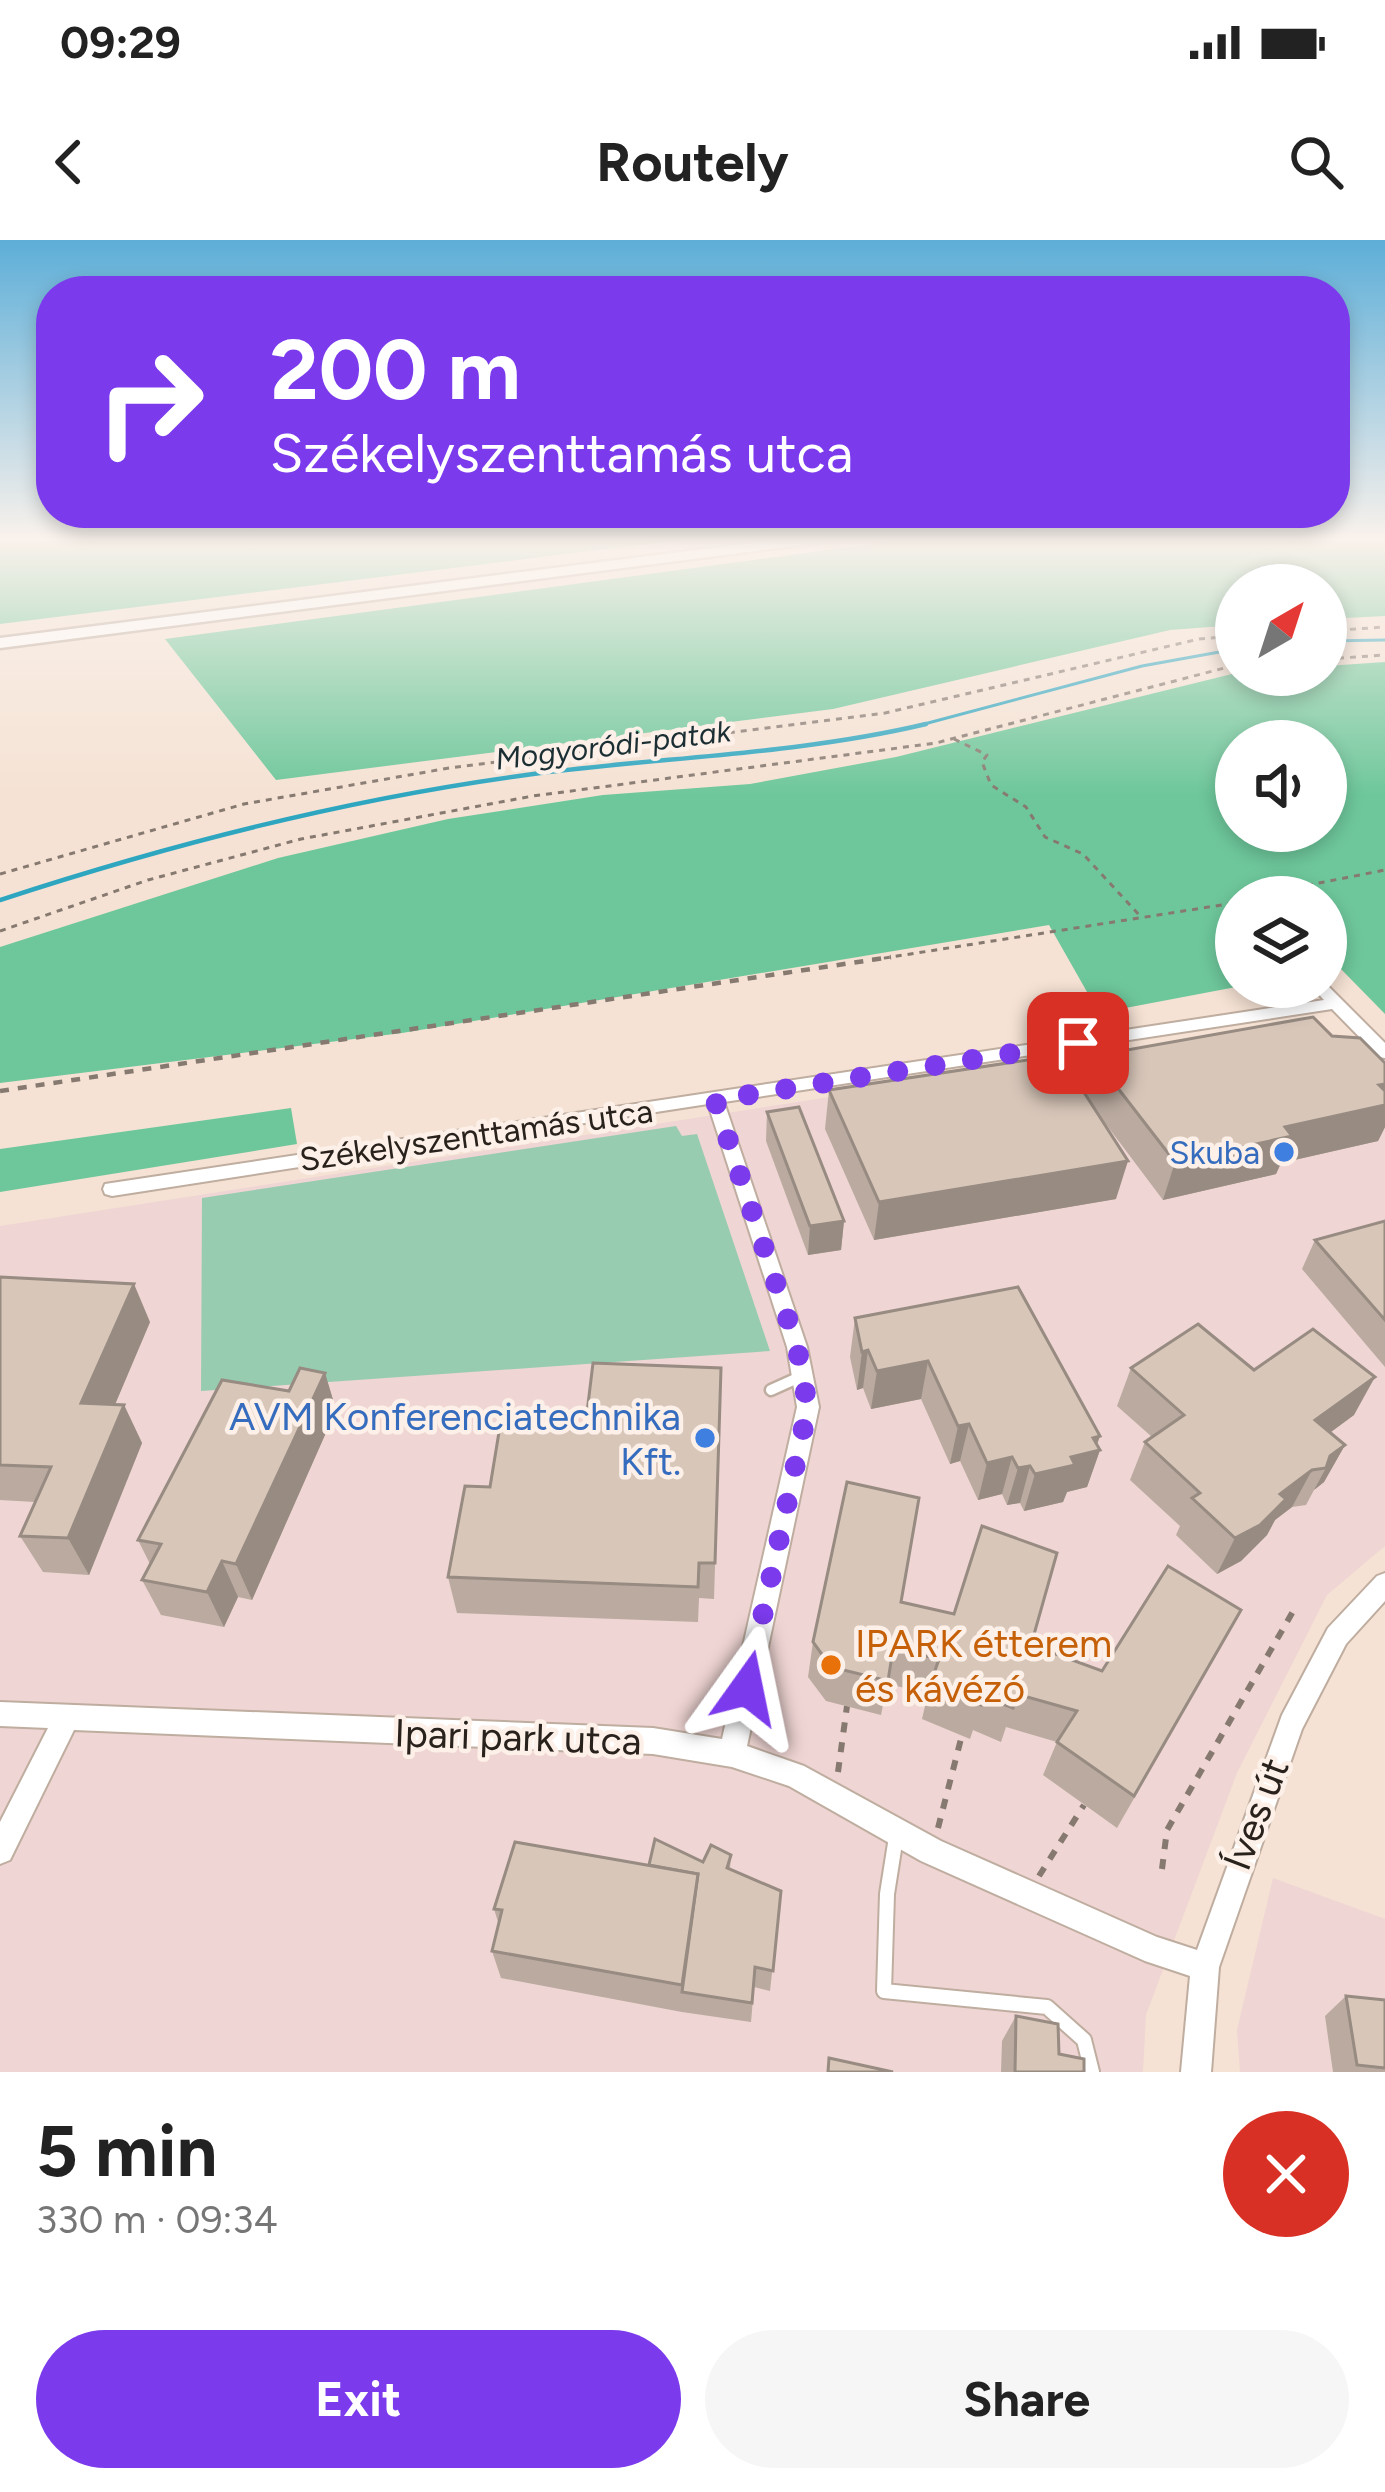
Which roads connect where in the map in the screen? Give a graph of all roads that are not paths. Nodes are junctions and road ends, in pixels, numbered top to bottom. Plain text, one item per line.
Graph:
1 (144, 624) edge
2 (0, 643) edge
3 (1305, 1008) edge
4 (1342, 1008) edge
5 (1385, 1053) edge
6 (715, 1100) junction
7 (112, 1189) dead end
8 (802, 1376) junction
9 (770, 1390) dead end
10 (1385, 1584) edge
11 (0, 1714) edge
12 (66, 1719) junction
13 (732, 1754) junction
14 (897, 1832) junction
15 (0, 1850) edge
16 (1205, 1966) junction
17 (1092, 2072) edge
18 (1196, 2072) edge

1 - 2 main road
3 - 6 street, Székelyszenttamás utca
4 - 5 street
6 - 7 street, Székelyszenttamás utca
6 - 8 street
8 - 9 lane
8 - 13 street
10 - 16 street, Íves út
11 - 12 street, Ipari park utca
12 - 13 street, Ipari park utca
12 - 15 street
13 - 14 street, Ipari park utca
14 - 16 street, Ipari park utca
14 - 17 lane
16 - 18 street, Íves út

